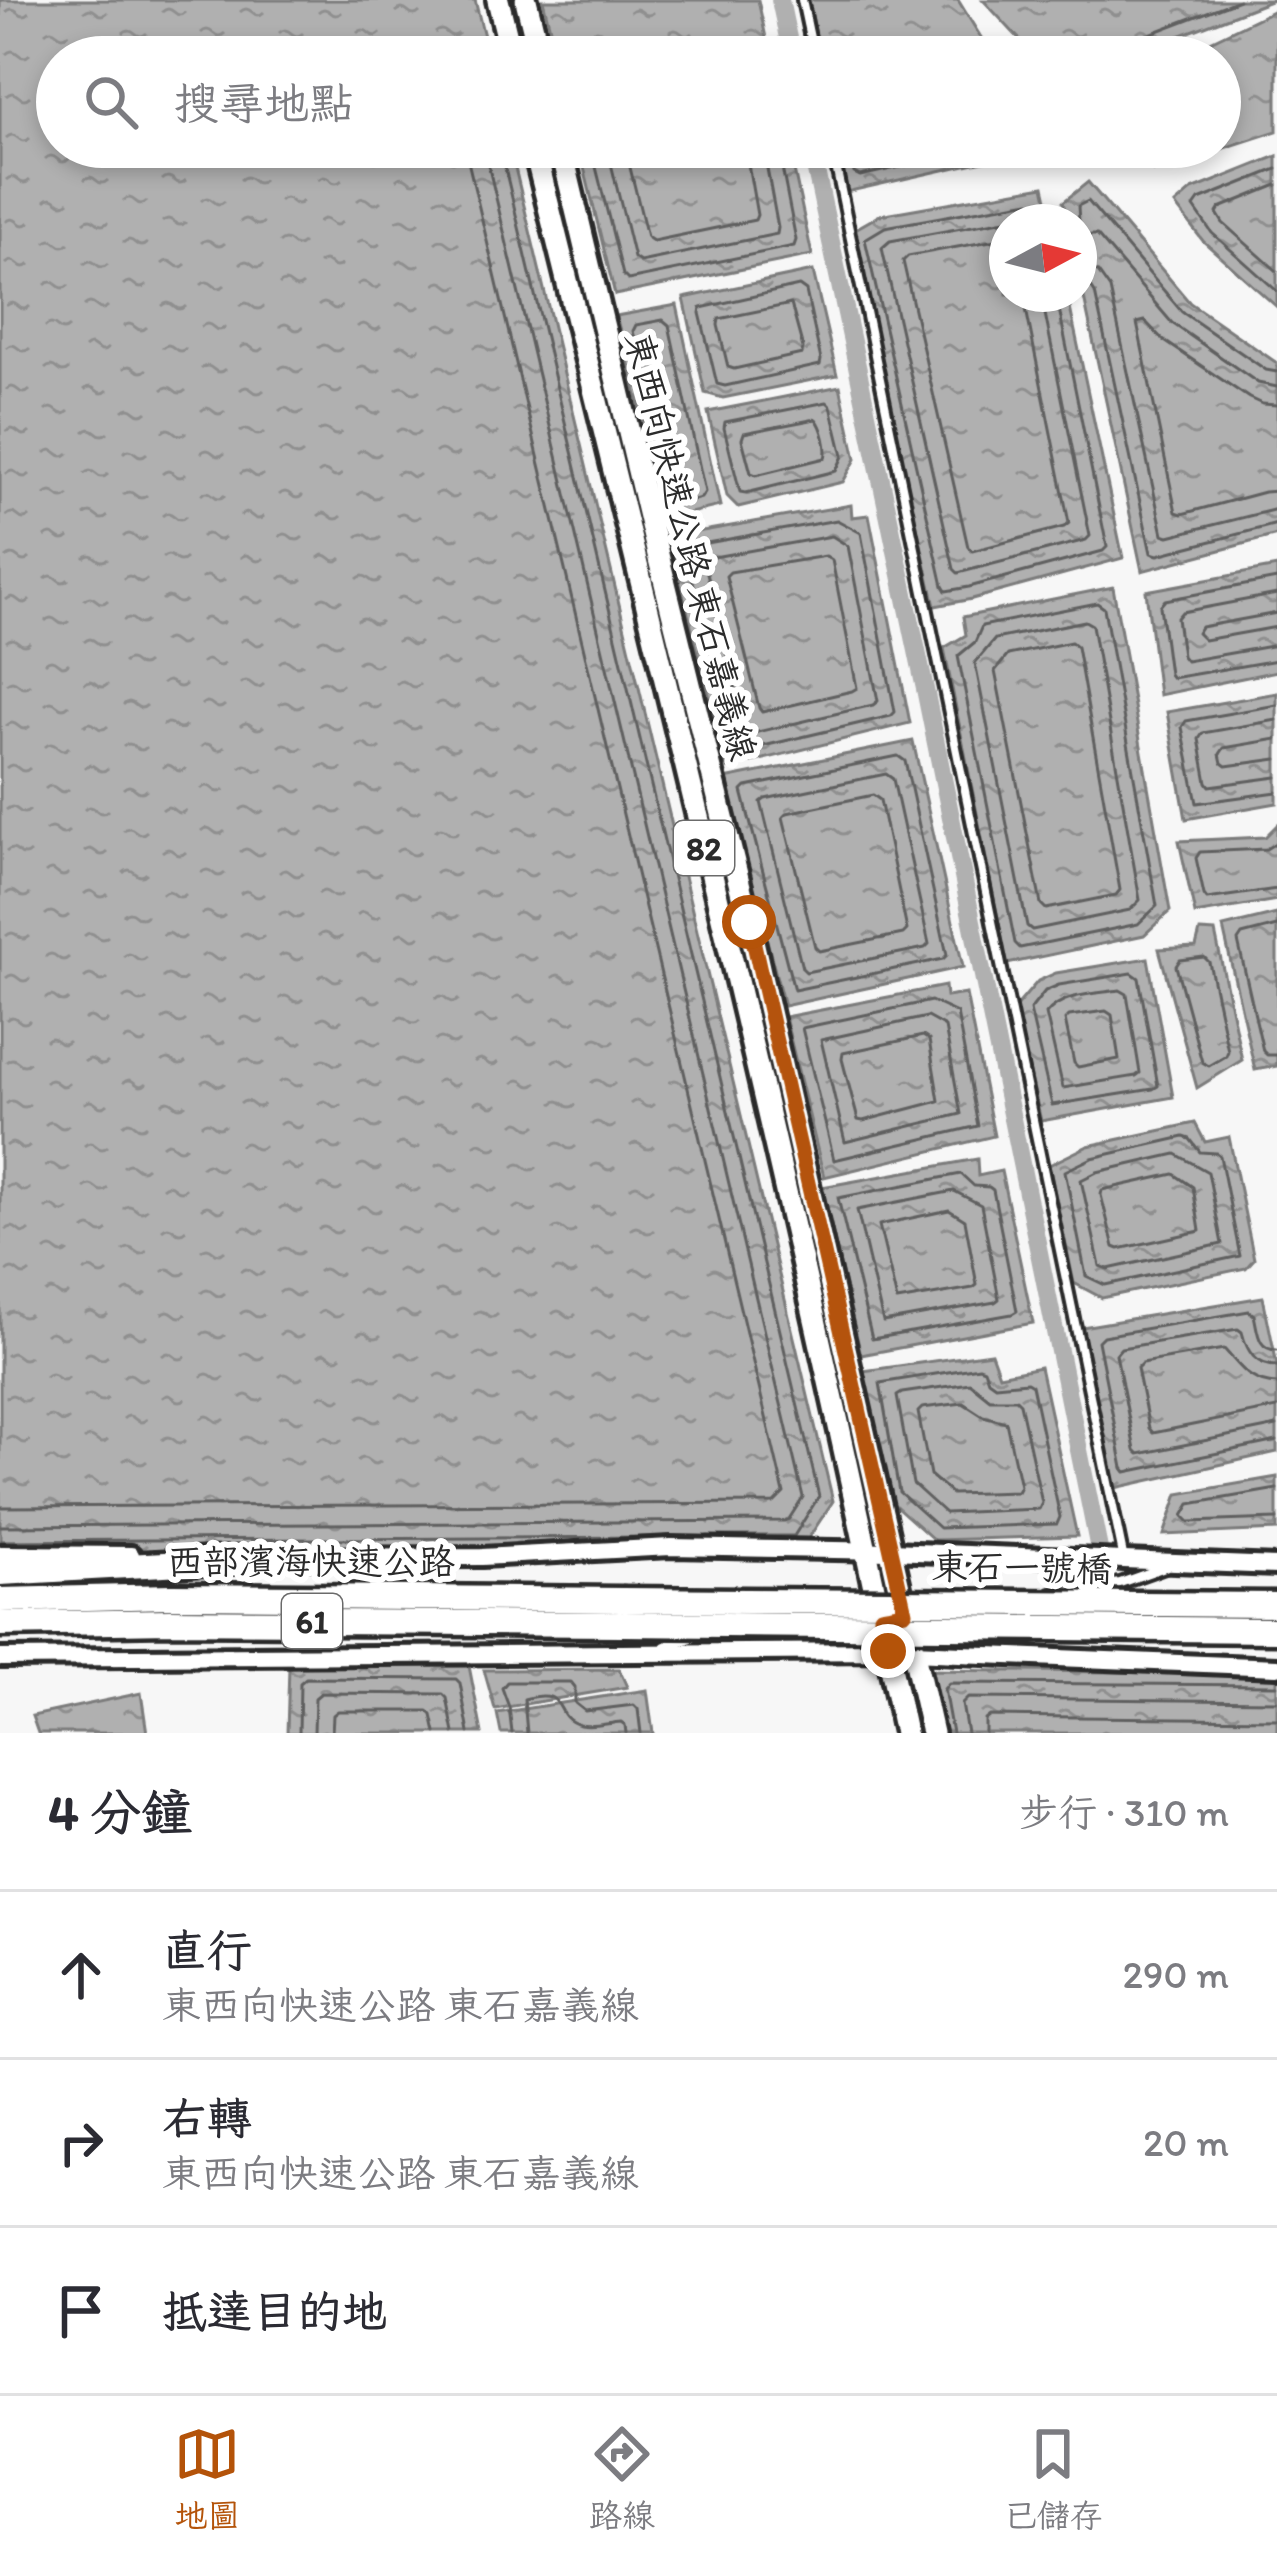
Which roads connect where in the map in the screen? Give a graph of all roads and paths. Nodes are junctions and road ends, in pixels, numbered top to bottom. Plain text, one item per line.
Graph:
1 (498, 0) edge
2 (526, 0) edge
3 (802, 0) edge
4 (507, 36) edge
5 (535, 36) edge
6 (810, 36) edge
7 (539, 168) edge
8 (566, 168) edge
9 (836, 168) edge
10 (879, 1551) junction
11 (0, 1554) edge
12 (272, 1558) junction
13 (1124, 1560) junction
14 (1178, 1562) junction
15 (1277, 1566) edge
16 (0, 1573) edge
17 (0, 1600) edge
18 (903, 1604) junction
19 (1277, 1605) edge
20 (623, 1612) junction
21 (881, 1616) junction
22 (0, 1624) edge
23 (1277, 1630) edge
24 (888, 1651) junction
25 (914, 1652) junction
26 (634, 1655) junction
27 (0, 1658) edge
28 (1277, 1667) edge
29 (905, 1733) edge
30 (932, 1733) edge

1 - 4 main road
2 - 5 main road
3 - 6 lane
7 - 10 main road, 東西向快速公路 東石嘉義線 / 82
8 - 10 main road, 東西向快速公路 東石嘉義線 / 82
9 - 13 lane
10 - 12 street
10 - 13 street
10 - 18 main road, 東西向快速公路 東石嘉義線 / 82
10 - 21 main road, 東西向快速公路 東石嘉義線 / 82
11 - 12 street
12 - 16 highway
13 - 14 street
14 - 15 street
14 - 18 lane
17 - 20 highway, 西部濱海快速公路 / 61
18 - 21 lane
18 - 25 main road, 東西向快速公路 東石嘉義線 / 82
19 - 20 highway, 東石一號橋 / 61, bridge
20 - 22 highway, 西部濱海快速公路 / 61
20 - 23 highway, 東石一號橋 / 61, bridge
21 - 24 main road, 東西向快速公路 東石嘉義線 / 82
21 - 26 lane
24 - 25 street
24 - 26 street
24 - 29 main road, 東西向快速公路 東石嘉義線 / 82
25 - 28 street
25 - 30 main road, 東西向快速公路 東石嘉義線 / 82
26 - 27 street

